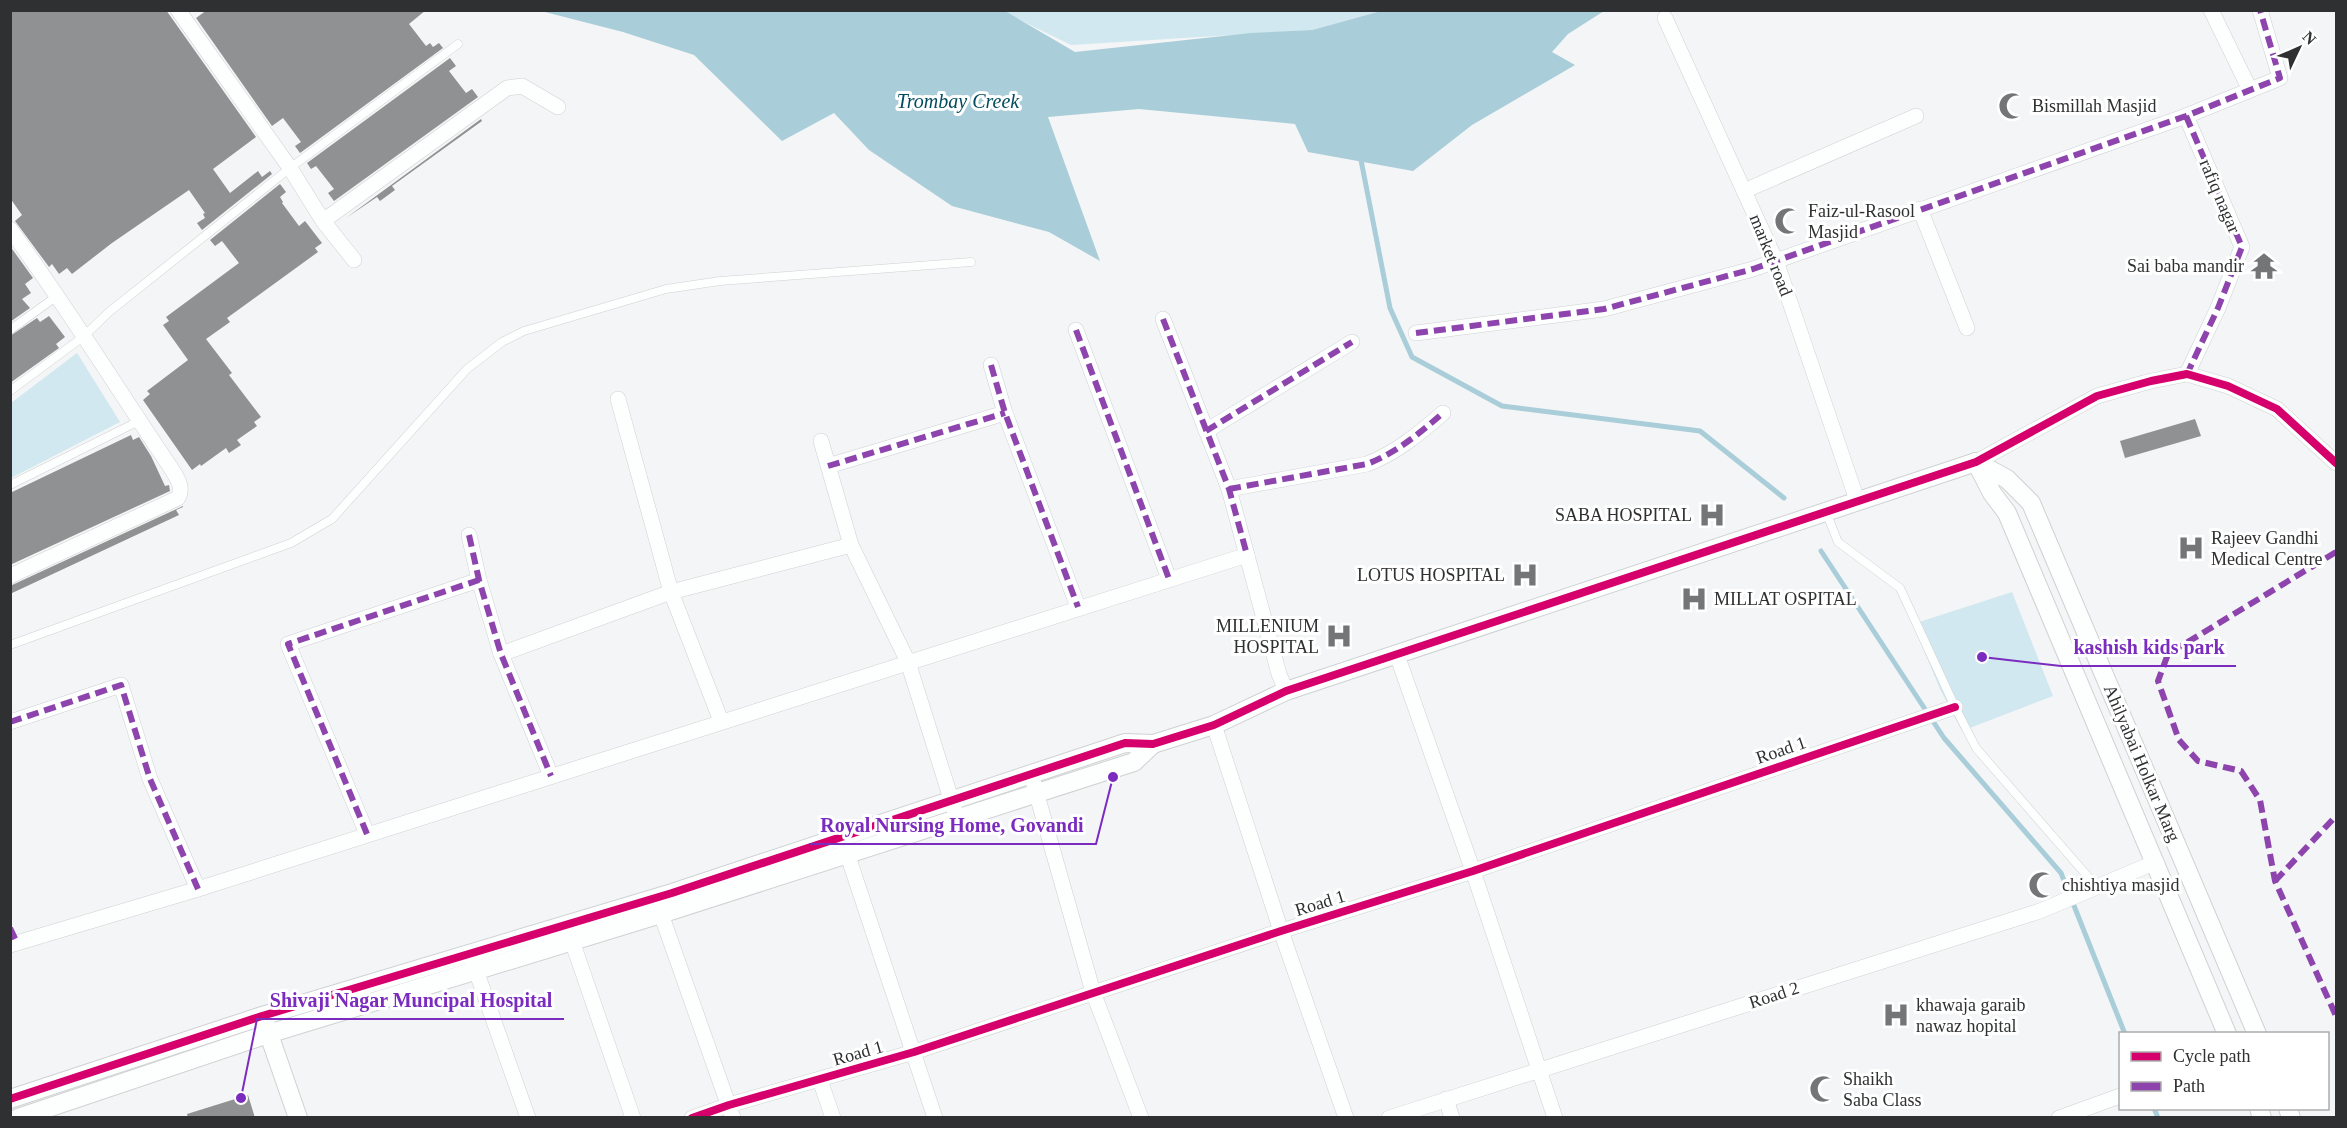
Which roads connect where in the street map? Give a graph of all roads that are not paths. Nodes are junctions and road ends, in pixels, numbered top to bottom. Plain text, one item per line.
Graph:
1 (178, 10) edge
2 (2211, 10) edge
3 (2260, 10) edge
4 (1665, 18) dead end
5 (458, 44) dead end
6 (2250, 90) junction
7 (558, 107) dead end
8 (1916, 116) dead end
9 (2186, 116) junction
10 (290, 168) junction
11 (1744, 191) junction
12 (1920, 209) junction
13 (323, 221) junction
14 (10, 229) edge
15 (354, 260) dead end
16 (1776, 261) junction
17 (971, 262) dead end
18 (58, 296) junction
19 (1163, 319) dead end
20 (1967, 328) dead end
21 (10, 330) edge
22 (1076, 330) dead end
23 (1416, 333) dead end
24 (83, 337) junction
25 (1352, 342) dead end
26 (991, 364) dead end
27 (2187, 374) junction
28 (10, 392) edge
29 (618, 399) dead end
30 (1443, 412) dead end
31 (1005, 413) junction
32 (139, 421) junction
33 (1206, 431) junction
34 (821, 441) dead end
35 (1976, 462) junction
36 (2337, 463) edge
37 (828, 466) junction
38 (10, 485) edge
39 (1229, 489) junction
40 (1857, 500) junction
41 (1825, 511) junction
42 (469, 535) dead end
43 (851, 545) junction
44 (1247, 555) junction
45 (10, 576) edge
46 (1169, 579) junction
47 (479, 580) junction
48 (671, 592) junction
49 (1078, 607) junction
50 (10, 645) edge
51 (501, 654) junction
52 (1397, 655) junction
53 (908, 662) junction
54 (1286, 691) junction
55 (1954, 707) junction
56 (722, 721) junction
57 (10, 722) edge
58 (1214, 725) junction
59 (1153, 744) junction
60 (1031, 774) junction
61 (551, 776) junction
62 (1037, 793) junction
63 (954, 810) junction
64 (367, 834) junction
65 (844, 845) junction
66 (2156, 862) junction
67 (1473, 871) junction
68 (2097, 887) junction
69 (198, 889) junction
70 (661, 914) junction
71 (10, 928) edge
72 (1281, 931) junction
73 (572, 941) junction
74 (14, 944) edge
75 (473, 962) junction
76 (1093, 992) junction
77 (262, 1016) junction
78 (2226, 1032) edge
79 (2256, 1032) edge
80 (268, 1034) junction
81 (914, 1052) junction
82 (1538, 1070) junction
83 (819, 1080) junction
84 (2119, 1097) edge
85 (10, 1099) edge
86 (1446, 1099) junction
87 (731, 1111) edge
88 (18, 1118) edge
89 (298, 1118) edge
90 (528, 1118) edge
91 (633, 1118) edge
92 (692, 1118) edge
93 (833, 1118) edge
94 (935, 1118) edge
95 (1141, 1118) edge
96 (1346, 1118) edge
97 (1389, 1118) edge
98 (1452, 1118) edge
99 (1555, 1118) edge
100 (2058, 1118) edge

1 - 10 street
2 - 6 street
3 - 6 street
4 - 11 street, market road
5 - 10 lane
6 - 9 street
7 - 13 street
8 - 11 street
9 - 12 street
9 - 27 street, rafiq nagar
10 - 13 street
10 - 24 lane
11 - 16 street, market road
12 - 16 street
12 - 20 street
13 - 15 street
14 - 18 street
16 - 23 street
16 - 40 street, market road
17 - 50 lane
18 - 21 lane
18 - 24 street
19 - 33 street
22 - 46 street
24 - 28 lane
24 - 32 street
25 - 33 street
26 - 31 street
27 - 35 street
27 - 36 street
29 - 48 street
30 - 39 street
31 - 37 street
31 - 49 street
32 - 38 lane
32 - 45 street
33 - 39 street
34 - 37 street
35 - 40 street
35 - 66 street, Ahilyabai Holkar Marg
35 - 79 street, Ahilyabai Holkar Marg
37 - 43 street
39 - 44 street
40 - 41 street
41 - 52 street
41 - 55 lane
42 - 47 street
43 - 48 street
43 - 53 street
44 - 46 street
44 - 54 street
46 - 49 street
47 - 51 street
47 - 64 street
48 - 51 street
48 - 56 street
49 - 53 street
51 - 61 street
52 - 54 street
52 - 67 street
53 - 56 street
53 - 63 street
54 - 58 street
55 - 67 street, Road 1
55 - 68 lane
56 - 61 street
57 - 69 street
58 - 59 street
58 - 72 street
59 - 60 street
59 - 62 street
60 - 62 street
60 - 63 street
61 - 64 street
62 - 63 street
62 - 76 street
63 - 65 street
64 - 69 street
65 - 70 street
65 - 75 street
65 - 81 street
66 - 68 street, Road 2
66 - 78 street, Ahilyabai Holkar Marg
67 - 72 street, Road 1
67 - 82 street
68 - 82 street, Road 2
69 - 74 street
70 - 73 street
70 - 87 street
71 - 74 street
72 - 76 street, Road 1
72 - 96 street
73 - 75 street
73 - 91 street
75 - 77 street
75 - 80 street
75 - 90 street
76 - 81 street, Road 1
76 - 95 street
77 - 80 street
77 - 85 street
80 - 88 street
80 - 89 street
81 - 83 street, Road 1
81 - 94 street
82 - 86 street, Road 2
82 - 99 street
83 - 87 street, Road 1
83 - 93 street
84 - 100 street
86 - 97 street, Road 2
86 - 98 street
87 - 92 street, Road 1

